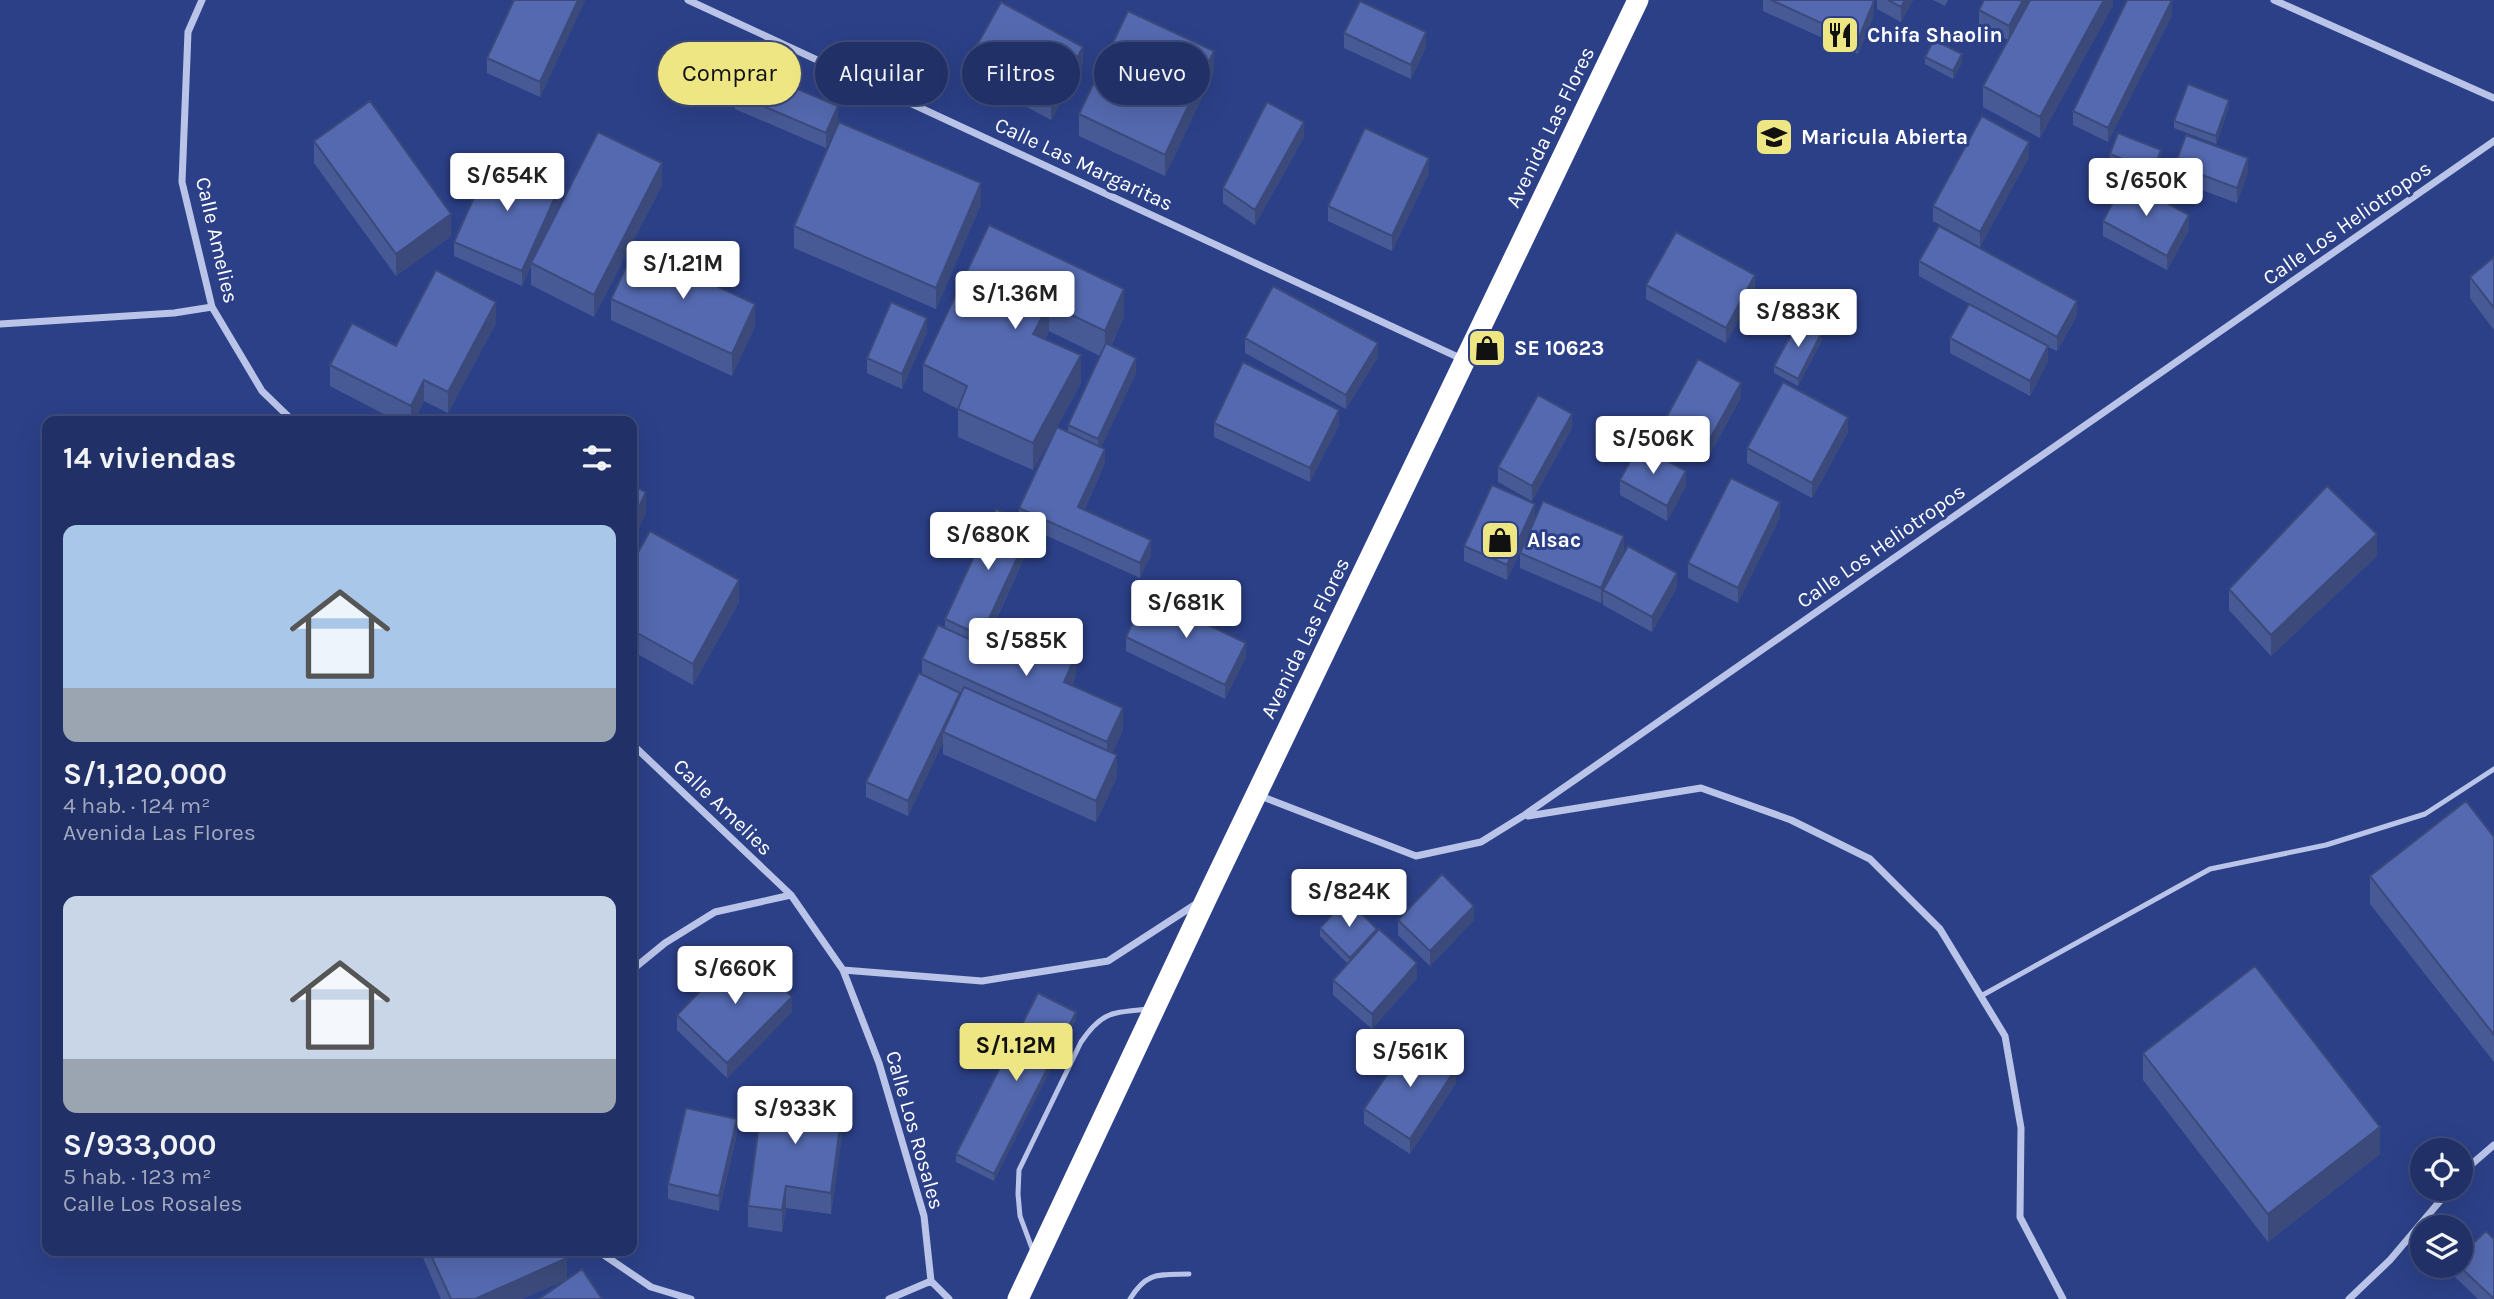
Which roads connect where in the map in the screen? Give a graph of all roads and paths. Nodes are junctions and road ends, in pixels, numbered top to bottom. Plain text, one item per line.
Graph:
1 (202, 0) edge
2 (688, 0) edge
3 (1638, 0) edge
4 (2274, 0) edge
5 (2494, 98) edge
6 (2494, 141) edge
7 (212, 307) junction
8 (0, 324) edge
9 (1466, 360) junction
10 (288, 416) edge
11 (637, 749) edge
12 (2494, 769) edge
13 (1257, 795) junction
14 (1523, 816) junction
15 (791, 895) junction
16 (1208, 895) junction
17 (637, 966) edge
18 (842, 970) junction
19 (1981, 996) junction
20 (1155, 1008) junction
21 (2494, 1145) edge
22 (2473, 1163) edge
23 (2440, 1201) edge
24 (605, 1256) edge
25 (1036, 1261) junction
26 (1189, 1274) dead end
27 (931, 1282) junction
28 (691, 1299) edge
29 (889, 1299) edge
30 (948, 1299) edge
31 (1018, 1299) edge
32 (1130, 1299) edge
33 (2063, 1299) edge
34 (2348, 1299) edge

1 - 7 street, Calle Amelies
2 - 9 street, Calle Las Margaritas
3 - 9 highway, Avenida Las Flores
4 - 5 street
6 - 14 street, Calle Los Heliotropos
7 - 8 street
7 - 10 street, Calle Amelies
9 - 13 highway, Avenida Las Flores
11 - 15 street, Calle Amelies
12 - 19 lane
13 - 14 street, Calle Los Heliotropos
13 - 16 highway, Avenida Las Flores
14 - 19 street
15 - 17 street
15 - 18 street, Calle Los Rosales
16 - 18 street
16 - 20 highway, Avenida Las Flores
18 - 27 street, Calle Los Rosales
19 - 33 street
20 - 25 highway, Avenida Las Flores
20 - 25 lane
21 - 22 street
23 - 34 street
24 - 28 street
25 - 31 highway, Avenida Las Flores
26 - 32 lane
27 - 29 street
27 - 30 street

